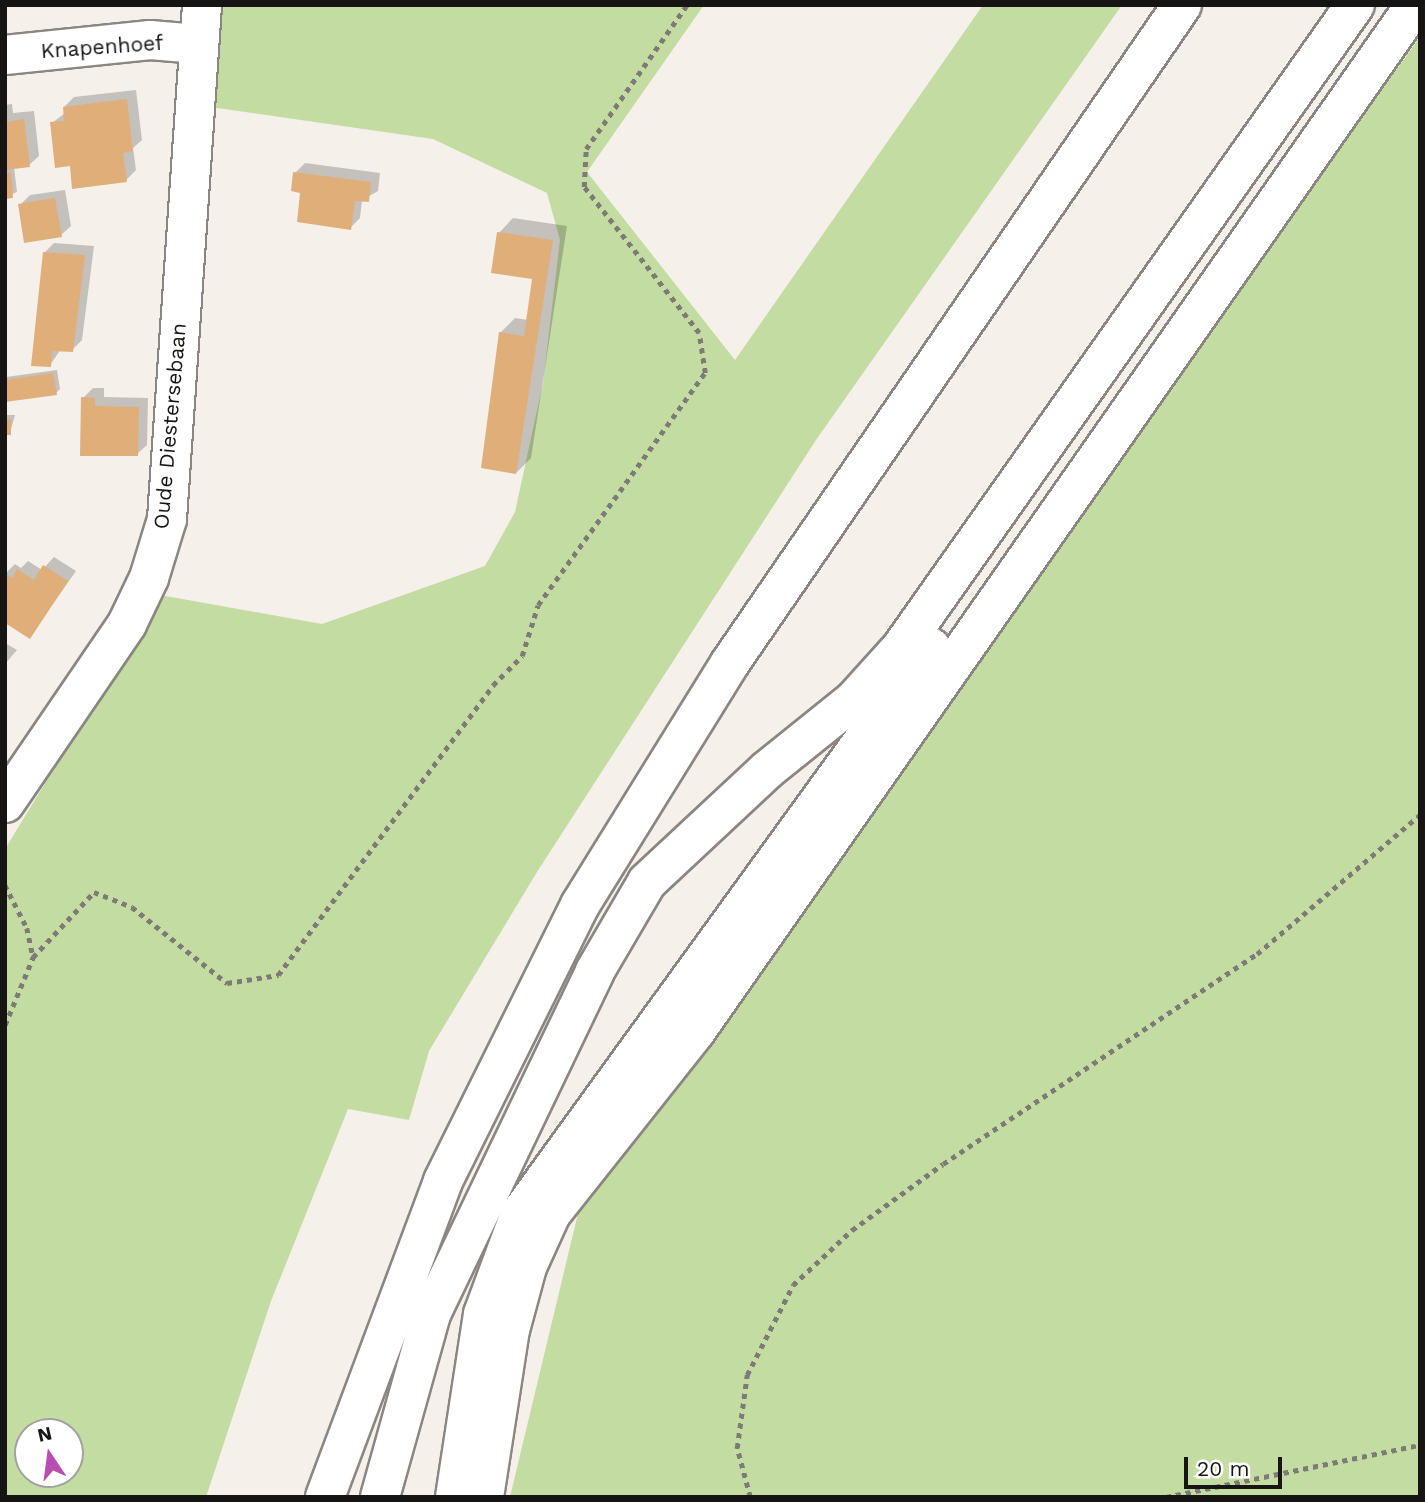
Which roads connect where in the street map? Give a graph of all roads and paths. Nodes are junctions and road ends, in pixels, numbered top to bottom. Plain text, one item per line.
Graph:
1 (202, 5) edge
2 (687, 5) edge
3 (1182, 5) edge
4 (1355, 5) edge
5 (1384, 5) edge
6 (1415, 5) edge
7 (198, 44) junction
8 (5, 55) edge
9 (5, 803) edge
10 (1420, 815) edge
11 (5, 885) edge
12 (33, 957) junction
13 (5, 1025) edge
14 (1420, 1445) edge
15 (326, 1497) edge
16 (380, 1497) edge
17 (455, 1497) edge
18 (484, 1497) edge
19 (750, 1497) edge
20 (1166, 1497) edge

1 - 7 street, Oude Diestersebaan
2 - 12 path
3 - 15 street
4 - 16 street
5 - 17 street
6 - 18 street
7 - 8 street, Knapenhoef
7 - 9 street, Oude Diestersebaan
10 - 19 path
11 - 12 path
12 - 13 path
14 - 20 path

